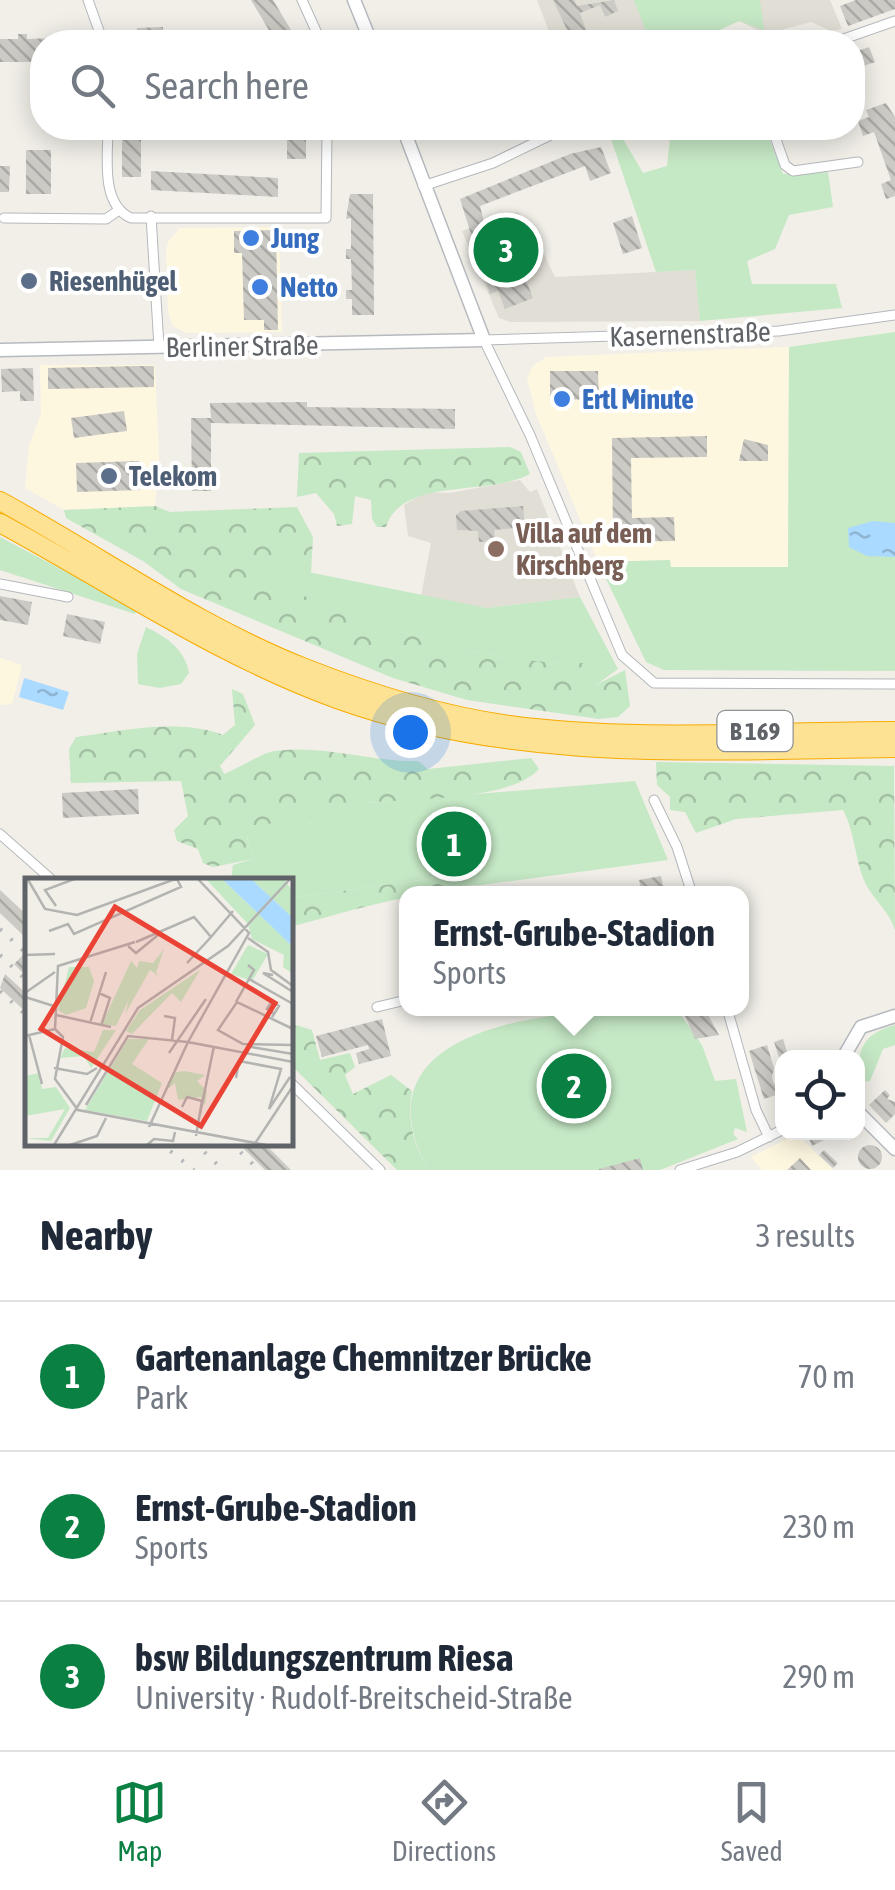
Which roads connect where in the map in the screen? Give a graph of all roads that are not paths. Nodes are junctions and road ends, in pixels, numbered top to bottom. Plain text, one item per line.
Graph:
1 (88, 0) edge
2 (302, 0) edge
3 (354, 0) edge
4 (895, 21) edge
5 (99, 30) edge
6 (316, 30) edge
7 (365, 30) edge
8 (865, 32) edge
9 (108, 140) edge
10 (327, 140) edge
11 (407, 140) edge
12 (539, 140) edge
13 (776, 140) edge
14 (858, 162) dead end
15 (424, 186) junction
16 (119, 210) junction
17 (152, 216) junction
18 (4, 218) dead end
19 (895, 316) edge
20 (484, 340) junction
21 (159, 347) junction
22 (0, 350) edge
23 (0, 501) edge
24 (0, 522) edge
25 (0, 584) edge
26 (68, 597) dead end
27 (895, 684) edge
28 (895, 720) edge
29 (895, 730) edge
30 (872, 731) junction
31 (895, 748) edge
32 (654, 800) dead end
33 (0, 834) edge
34 (50, 878) edge
35 (689, 886) edge
36 (399, 1002) edge
37 (377, 1008) dead end
38 (729, 1016) edge
39 (895, 1016) edge
40 (848, 1050) edge
41 (292, 1084) edge
42 (865, 1119) edge
43 (775, 1134) edge
44 (769, 1137) junction
45 (895, 1149) edge
46 (722, 1157) junction
47 (380, 1170) edge
48 (680, 1170) edge
49 (725, 1170) edge

1 - 5 street
2 - 6 street
3 - 7 main road
4 - 8 street
9 - 16 street
10 - 17 street
11 - 15 main road
12 - 15 street
13 - 14 street
15 - 20 main road
16 - 17 street
16 - 18 street
17 - 21 street
19 - 20 street, Kasernenstraße
20 - 21 main road, Berliner Straße
20 - 27 street
21 - 22 main road, Berliner Straße
23 - 30 highway, B 169
24 - 31 highway, B 169
25 - 26 street
28 - 30 highway
29 - 30 highway, B 169
32 - 35 street
33 - 34 street
36 - 37 street
38 - 44 street
39 - 40 main road
41 - 47 street
42 - 45 main road
43 - 44 street
44 - 46 street
46 - 48 street
46 - 49 street

